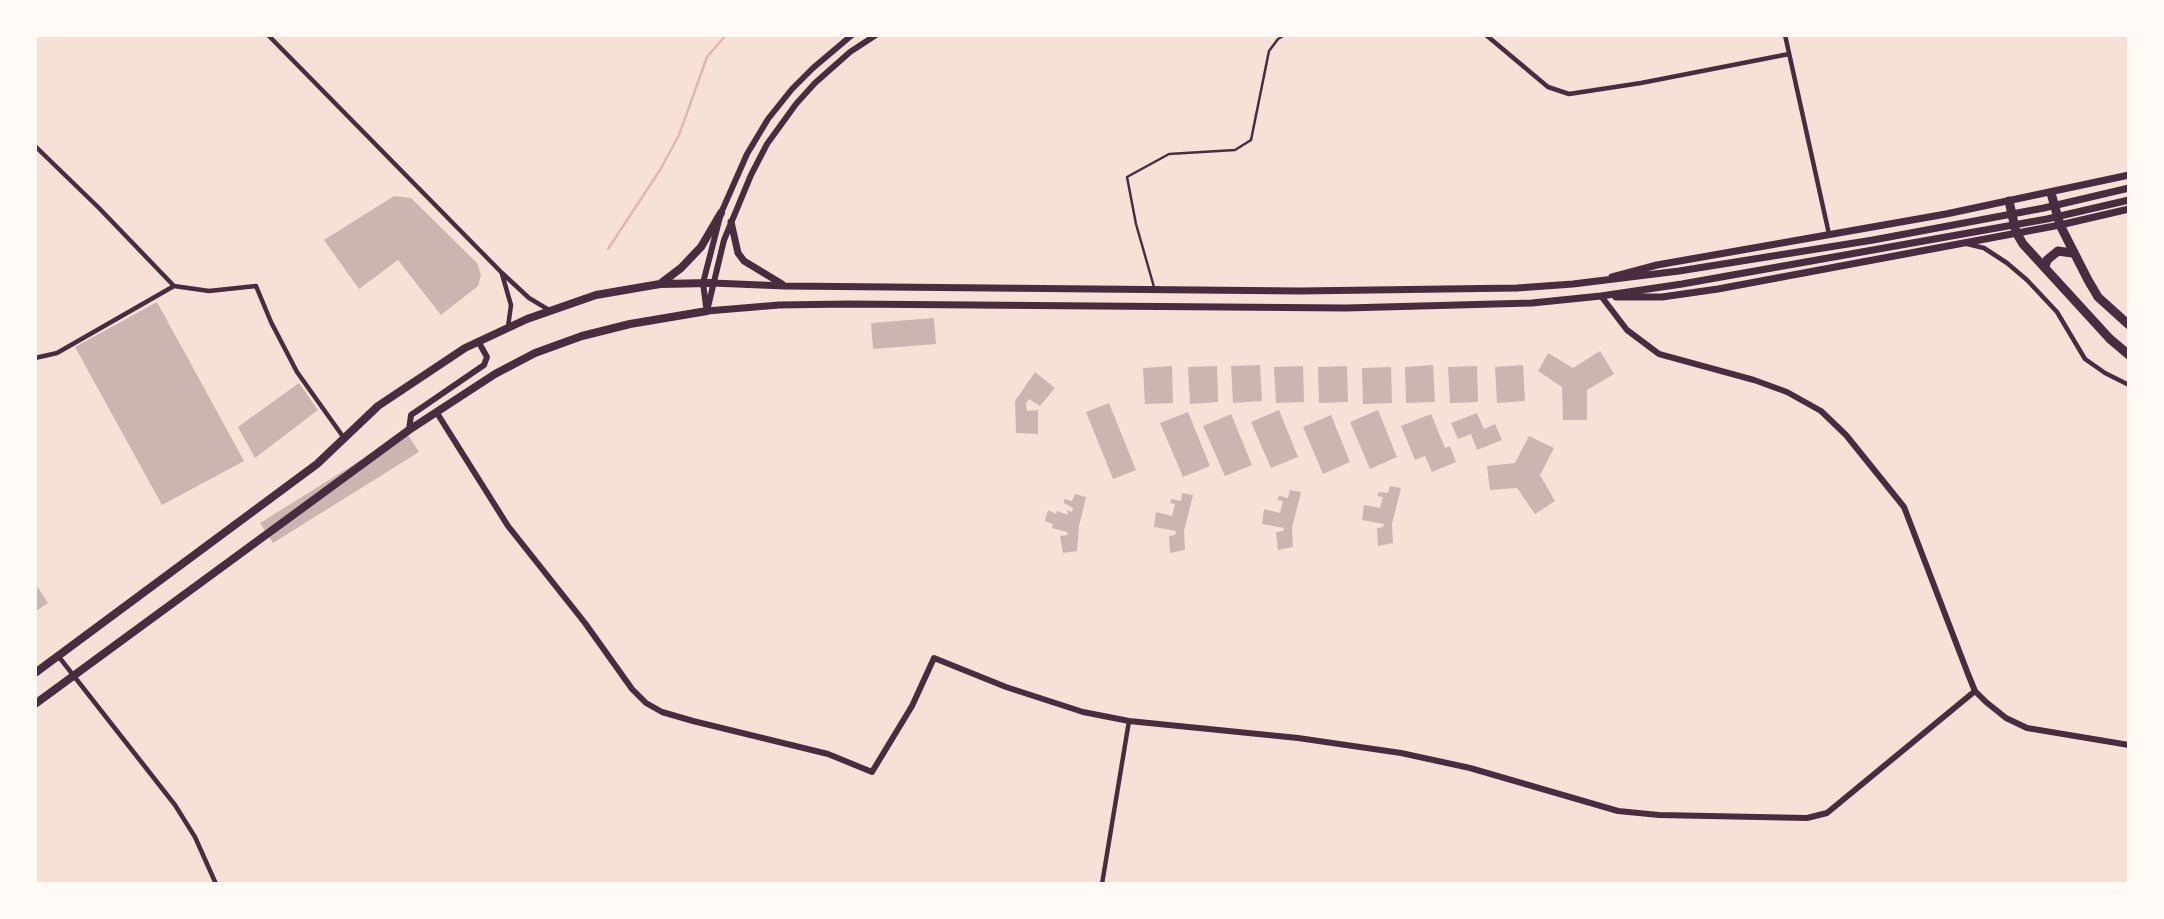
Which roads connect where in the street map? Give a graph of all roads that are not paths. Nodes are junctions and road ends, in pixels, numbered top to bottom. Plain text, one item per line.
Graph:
1 (268, 35) edge
2 (852, 35) edge
3 (876, 35) edge
4 (1284, 35) edge
5 (1486, 35) edge
6 (1785, 35) edge
7 (1789, 54) junction
8 (35, 146) edge
9 (2129, 175) edge
10 (2129, 188) edge
11 (2051, 193) junction
12 (2129, 200) edge
13 (2009, 201) junction
14 (2129, 209) edge
15 (721, 213) junction
16 (1946, 214) junction
17 (731, 222) junction
18 (2060, 225) junction
19 (2017, 232) junction
20 (1829, 234) junction
21 (1952, 244) junction
22 (2072, 253) junction
23 (2045, 267) junction
24 (502, 273) junction
25 (1598, 282) junction
26 (708, 283) junction
27 (660, 284) junction
28 (174, 286) junction
29 (785, 286) junction
30 (899, 287) junction
31 (1155, 290) junction
32 (1601, 296) junction
33 (900, 304) junction
34 (550, 311) junction
35 (707, 311) junction
36 (2129, 325) edge
37 (508, 327) junction
38 (478, 341) junction
39 (2129, 355) edge
40 (35, 358) edge
41 (2129, 385) edge
42 (437, 413) junction
43 (409, 430) junction
44 (344, 438) junction
45 (58, 656) junction
46 (35, 673) edge
47 (75, 677) junction
48 (1975, 691) junction
49 (35, 704) edge
50 (1129, 721) junction
51 (2129, 745) edge
52 (216, 884) edge
53 (1102, 884) edge

1 - 24 street
2 - 15 street
3 - 17 street
4 - 31 lane
5 - 7 street
6 - 7 street
7 - 20 street
8 - 28 street
9 - 11 main road
10 - 25 main road
11 - 13 main road
11 - 18 highway
12 - 32 main road
13 - 16 main road
13 - 19 highway
14 - 18 main road
15 - 26 street
15 - 27 highway
16 - 20 main road
16 - 21 main road
17 - 26 street
17 - 29 main road
18 - 19 main road
18 - 22 highway
19 - 21 main road
19 - 23 highway
20 - 25 main road
21 - 32 main road
21 - 41 street
22 - 23 highway
22 - 36 highway
23 - 39 highway
24 - 34 street
24 - 37 street
25 - 31 main road
26 - 27 highway
26 - 29 main road
26 - 35 street
27 - 34 highway
28 - 40 street
28 - 44 street
29 - 30 main road
30 - 31 main road
30 - 33 main road
32 - 33 main road
32 - 48 street
33 - 35 main road
34 - 37 highway
35 - 42 highway
37 - 38 highway
38 - 43 street
38 - 44 highway
42 - 43 highway
42 - 50 street
43 - 47 highway
44 - 45 highway
45 - 46 highway
45 - 47 street
47 - 49 highway
47 - 52 street
48 - 50 street
48 - 51 street
50 - 53 street

